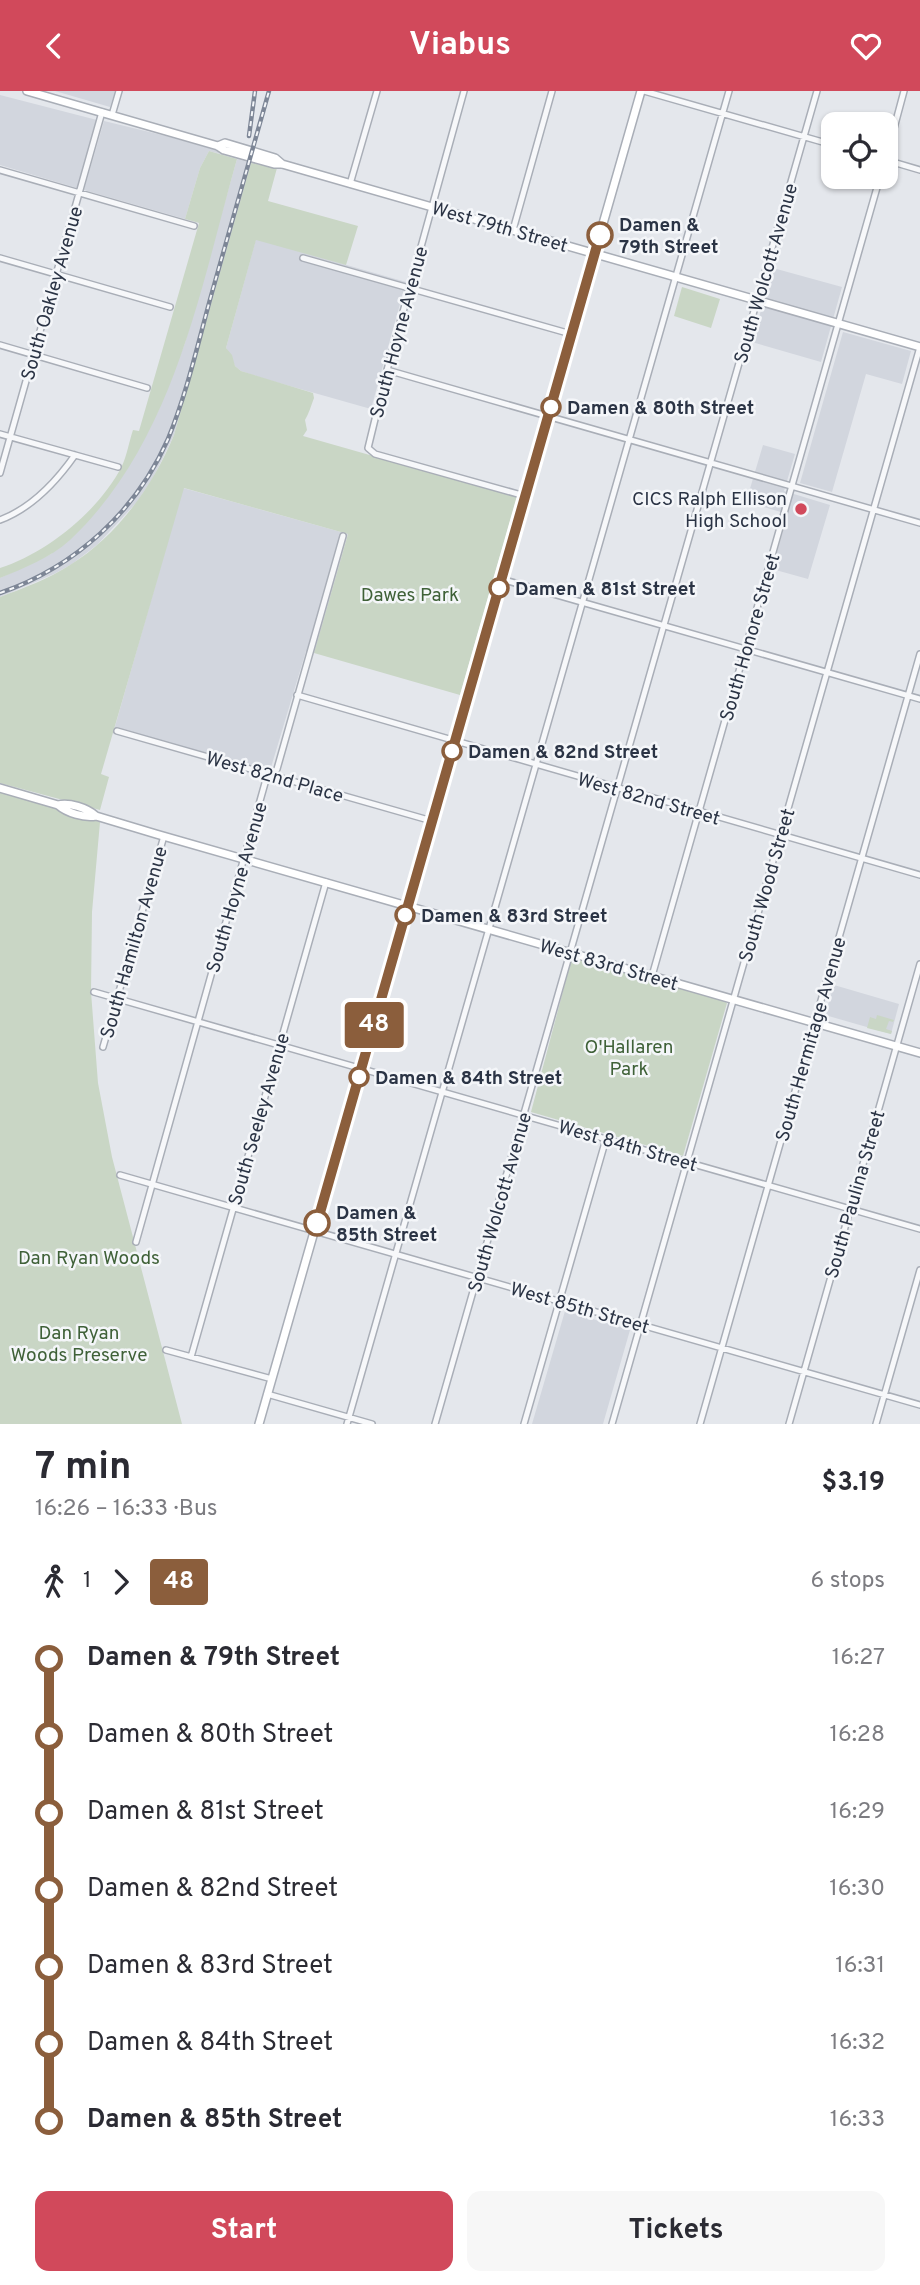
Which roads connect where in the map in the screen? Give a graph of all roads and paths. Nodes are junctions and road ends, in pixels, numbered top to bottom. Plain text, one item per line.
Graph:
1 (119, 91) edge
2 (377, 91) edge
3 (464, 91) edge
4 (552, 91) edge
5 (642, 91) edge
6 (729, 91) edge
7 (817, 91) edge
8 (904, 91) edge
9 (31, 92) edge
10 (102, 112) junction
11 (722, 114) junction
12 (898, 114) edge
13 (112, 115) junction
14 (804, 137) junction
15 (821, 142) edge
16 (898, 163) edge
17 (0, 170) edge
18 (920, 170) edge
19 (351, 184) junction
20 (877, 189) edge
21 (79, 193) junction
22 (432, 207) junction
23 (194, 226) dead end
24 (513, 230) junction
25 (595, 253) junction
26 (0, 258) edge
27 (303, 258) dead end
28 (56, 274) junction
29 (676, 277) junction
30 (410, 289) junction
31 (758, 300) junction
32 (170, 307) dead end
33 (838, 323) junction
34 (571, 334) junction
35 (0, 345) edge
36 (920, 347) edge
37 (33, 355) junction
38 (387, 370) junction
39 (147, 388) dead end
40 (548, 416) junction
41 (0, 434) edge
42 (10, 436) junction
43 (629, 439) junction
44 (75, 455) junction
45 (711, 463) junction
46 (118, 467) dead end
47 (0, 473) edge
48 (793, 486) junction
49 (525, 496) junction
50 (874, 509) junction
51 (0, 520) edge
52 (920, 523) edge
53 (343, 536) dead end
54 (502, 579) junction
55 (583, 602) junction
56 (664, 625) junction
57 (746, 649) junction
58 (920, 654) edge
59 (827, 672) junction
60 (297, 695) junction
61 (908, 696) junction
62 (920, 699) edge
63 (117, 731) dead end
64 (455, 741) junction
65 (536, 765) junction
66 (271, 775) junction
67 (0, 788) edge
68 (617, 789) junction
69 (699, 812) junction
70 (432, 821) junction
71 (780, 835) junction
72 (164, 836) junction
73 (244, 859) junction
74 (862, 859) junction
75 (920, 875) edge
76 (326, 882) junction
77 (408, 906) junction
78 (489, 929) junction
79 (570, 953) junction
80 (920, 964) edge
81 (652, 976) junction
82 (94, 992) dead end
83 (117, 999) junction
84 (733, 999) junction
85 (198, 1022) junction
86 (815, 1023) junction
87 (279, 1045) junction
88 (896, 1046) junction
89 (103, 1047) dead end
90 (920, 1053) edge
91 (361, 1069) junction
92 (442, 1092) junction
93 (524, 1115) junction
94 (606, 1139) junction
95 (687, 1162) junction
96 (120, 1175) dead end
97 (152, 1184) junction
98 (769, 1185) junction
99 (233, 1208) junction
100 (850, 1209) junction
101 (920, 1229) edge
102 (314, 1231) junction
103 (136, 1242) dead end
104 (396, 1254) junction
105 (920, 1270) edge
106 (477, 1278) junction
107 (559, 1301) junction
108 (640, 1325) junction
109 (722, 1348) junction
110 (166, 1350) dead end
111 (191, 1357) junction
112 (804, 1372) junction
113 (272, 1379) junction
114 (267, 1394) junction
115 (885, 1395) junction
116 (920, 1405) edge
117 (348, 1421) edge
118 (258, 1424) edge
119 (372, 1424) edge
120 (435, 1424) edge
121 (524, 1424) edge
122 (612, 1424) edge
123 (701, 1424) edge
124 (789, 1424) edge
125 (876, 1424) edge

1 - 13 street
2 - 19 street
3 - 22 street, South Hoyne Avenue
4 - 24 street
5 - 11 street
5 - 25 street
6 - 11 street
7 - 14 street, South Wolcott Avenue
8 - 12 street
9 - 10 street, West 79th Street
10 - 13 street, West 79th Street
10 - 21 street, South Oakley Avenue
11 - 14 street
11 - 29 street
13 - 19 street, West 79th Street
14 - 15 street
14 - 31 street, South Wolcott Avenue
16 - 18 street
17 - 21 street
19 - 22 street, West 79th Street
20 - 33 street, South Honore Street
21 - 23 street
21 - 28 street, South Oakley Avenue
22 - 24 street, West 79th Street
22 - 30 street, South Hoyne Avenue
24 - 25 street, West 79th Street
25 - 29 street, West 79th Street
25 - 34 street
26 - 28 street
27 - 30 street
28 - 32 street
28 - 37 street, South Oakley Avenue
29 - 31 street, West 79th Street
29 - 43 street
30 - 34 street
30 - 38 street, South Hoyne Avenue
31 - 33 street, West 79th Street
31 - 45 street, South Wolcott Avenue
33 - 36 street, West 79th Street
33 - 48 street, South Honore Street
34 - 40 street
35 - 37 street
36 - 50 street, South Wood Street
37 - 39 street
37 - 42 street, South Oakley Avenue
38 - 40 street
38 - 49 street, South Hoyne Avenue
40 - 43 street
40 - 49 street
41 - 42 street
42 - 44 street
42 - 47 street, South Oakley Avenue
43 - 45 street
43 - 55 street
44 - 46 street
44 - 51 street
45 - 48 street
45 - 56 street, South Wolcott Avenue
48 - 50 street
48 - 57 street, South Honore Street
49 - 54 street
50 - 52 street
50 - 59 street, South Wood Street
53 - 60 street, South Hoyne Avenue
54 - 55 street
54 - 64 street
55 - 56 street
55 - 65 street
56 - 57 street
56 - 68 street, South Wolcott Avenue
57 - 59 street
57 - 69 street, South Honore Street
58 - 61 street, South Hermitage Avenue
59 - 61 street
59 - 71 street, South Wood Street
60 - 64 street, West 82nd Street
60 - 66 street, South Hoyne Avenue
61 - 62 street
61 - 74 street, South Hermitage Avenue
63 - 66 street, West 82nd Place
64 - 65 street, West 82nd Street
64 - 70 street
65 - 68 street, West 82nd Street
65 - 78 street
66 - 70 street, West 82nd Place
66 - 73 street, South Hoyne Avenue
67 - 72 street, West 83rd Street
68 - 69 street, West 82nd Street
68 - 79 street, South Wolcott Avenue
69 - 71 street, West 82nd Street
69 - 81 street, South Honore Street
70 - 77 street
71 - 74 street, West 82nd Street
71 - 84 street, South Wood Street
72 - 73 street, West 83rd Street
72 - 83 street, South Hamilton Avenue
73 - 76 street, West 83rd Street
73 - 85 street, South Hoyne Avenue
74 - 75 street, West 82nd Street
74 - 86 street, South Hermitage Avenue
76 - 77 street, West 83rd Street
76 - 87 street, South Seeley Avenue
77 - 78 street, West 83rd Street
77 - 91 street
78 - 79 street, West 83rd Street
78 - 92 street
79 - 81 street, West 83rd Street
79 - 93 street, South Wolcott Avenue
80 - 88 street, South Paulina Street
81 - 84 street, West 83rd Street
82 - 83 street, West 84th Street
83 - 85 street, West 84th Street
83 - 89 street, South Hamilton Avenue
84 - 86 street, West 83rd Street
84 - 95 street, South Wood Street
85 - 87 street, West 84th Street
85 - 97 street, South Hoyne Avenue
86 - 88 street, West 83rd Street
86 - 98 street, South Hermitage Avenue
87 - 91 street, West 84th Street
87 - 99 street, South Seeley Avenue
88 - 90 street, West 83rd Street
88 - 100 street, South Paulina Street
91 - 92 street, West 84th Street
91 - 102 street
92 - 93 street, West 84th Street
92 - 104 street
93 - 94 street, West 84th Street
93 - 106 street, South Wolcott Avenue
94 - 95 street, West 84th Street
94 - 107 street
95 - 98 street, West 84th Street
95 - 108 street, South Wood Street
96 - 97 street, West 85th Street
97 - 99 street, West 85th Street
97 - 103 street, South Hoyne Avenue
98 - 100 street, West 84th Street
98 - 109 street, South Hermitage Avenue
99 - 102 street, West 85th Street
99 - 111 street, South Seeley Avenue
100 - 101 street, West 84th Street
100 - 112 street, South Paulina Street
102 - 104 street, West 85th Street
102 - 113 street
104 - 106 street, West 85th Street
104 - 117 street
105 - 115 street
106 - 107 street, West 85th Street
106 - 120 street, South Wolcott Avenue
107 - 108 street, West 85th Street
107 - 121 street
108 - 109 street, West 85th Street
108 - 122 street, South Wood Street
109 - 112 street, West 85th Street
109 - 123 street, South Hermitage Avenue
110 - 111 street
111 - 113 street
112 - 115 street, West 85th Street
112 - 124 street, South Paulina Street
113 - 114 street
114 - 117 street
114 - 118 street
115 - 116 street, West 85th Street
115 - 125 street
117 - 119 street

